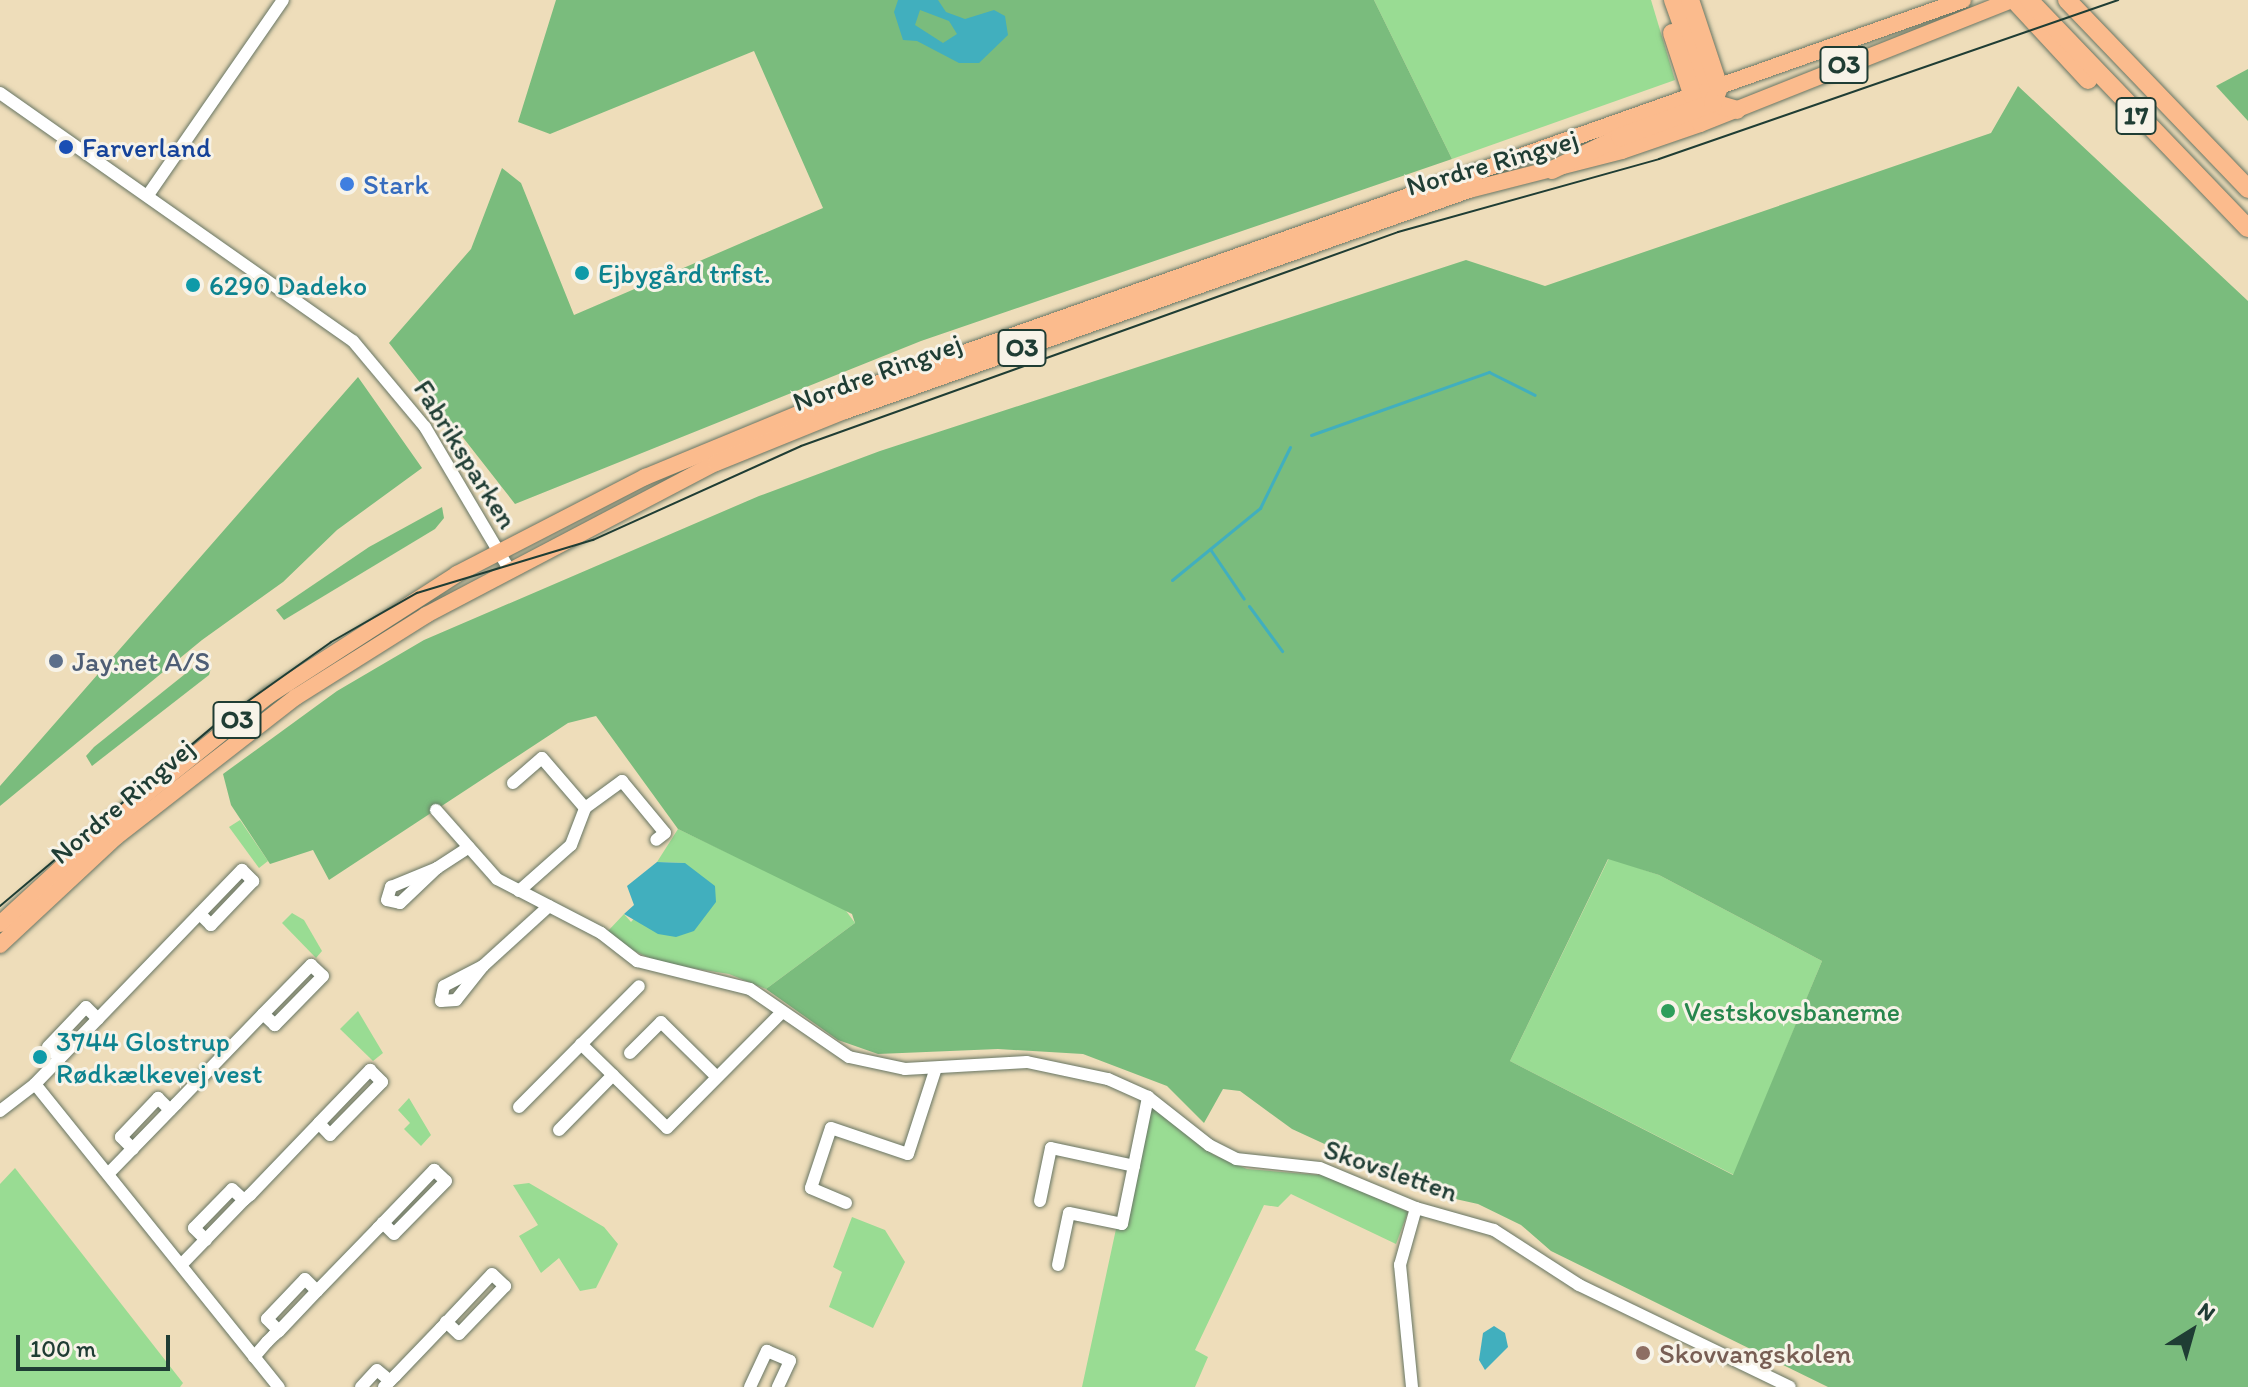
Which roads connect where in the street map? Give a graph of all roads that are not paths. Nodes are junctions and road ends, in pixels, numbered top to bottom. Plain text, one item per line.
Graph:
1 (283, 0) edge
2 (1661, 0) edge
3 (1673, 0) edge
4 (1690, 0) edge
5 (2013, 0) edge
6 (2029, 0) edge
7 (2067, 0) edge
8 (1969, 6) edge
9 (0, 93) edge
10 (1708, 95) junction
11 (2129, 109) junction
12 (1737, 110) junction
13 (1552, 170) junction
14 (2248, 189) edge
15 (148, 195) junction
16 (2248, 228) edge
17 (499, 551) junction
18 (509, 569) junction
19 (513, 783) dead end
20 (585, 808) junction
21 (436, 810) dead end
22 (656, 840) dead end
23 (469, 847) junction
24 (437, 868) dead end
25 (519, 891) junction
26 (549, 906) junction
27 (200, 914) junction
28 (0, 924) edge
29 (0, 945) edge
30 (483, 966) dead end
31 (639, 986) dead end
32 (782, 1012) junction
33 (263, 1014) junction
34 (581, 1044) junction
35 (630, 1053) dead end
36 (936, 1068) junction
37 (613, 1075) junction
38 (717, 1077) junction
39 (35, 1084) junction
40 (1148, 1097) junction
41 (519, 1107) dead end
42 (0, 1111) edge
43 (319, 1123) junction
44 (559, 1130) dead end
45 (1134, 1166) junction
46 (108, 1174) junction
47 (1040, 1201) dead end
48 (846, 1203) dead end
49 (1416, 1208) junction
50 (383, 1223) junction
51 (181, 1265) junction
52 (1058, 1265) dead end
53 (446, 1322) junction
54 (254, 1357) junction
55 (387, 1384) edge
56 (273, 1385) edge
57 (361, 1387) edge
58 (750, 1387) edge
59 (778, 1387) edge
60 (1412, 1387) edge
61 (1790, 1387) edge

1 - 15 street
2 - 10 highway
3 - 10 highway
4 - 10 highway
5 - 8 main road, Nordre Ringvej / O3
5 - 11 highway
6 - 11 highway, 17
7 - 14 highway, 17
8 - 10 main road, Nordre Ringvej / O3
8 - 12 main road, Nordre Ringvej / O3
9 - 15 street, Fabriksparken
10 - 12 highway
10 - 13 highway
10 - 17 main road, Nordre Ringvej / O3
11 - 16 highway, 17
12 - 13 main road, Nordre Ringvej / O3
13 - 18 main road, Nordre Ringvej / O3
15 - 17 street, Fabriksparken
17 - 18 street, Fabriksparken
17 - 28 main road, Nordre Ringvej / O3
18 - 29 main road, Nordre Ringvej / O3
19 - 20 street
20 - 22 street
20 - 25 street
21 - 23 street, Skovsletten
23 - 24 street
23 - 25 street, Skovsletten
25 - 26 street, Skovsletten
26 - 30 street
26 - 32 street, Skovsletten
27 - 27 street
27 - 39 street
31 - 34 street
32 - 36 street, Skovsletten
32 - 38 street
33 - 33 street
33 - 46 street
34 - 37 street
34 - 41 street
35 - 38 street
36 - 40 street, Skovsletten
36 - 48 street
37 - 38 street
37 - 44 street
39 - 42 street
39 - 46 street
40 - 45 street
40 - 49 street, Skovsletten
43 - 43 street
43 - 51 street
45 - 47 street
45 - 52 street
46 - 51 street
49 - 60 street
49 - 61 street, Skovsletten
50 - 50 street
50 - 54 street
51 - 54 street
53 - 53 street
53 - 55 street
54 - 56 street
55 - 57 street
58 - 59 street

